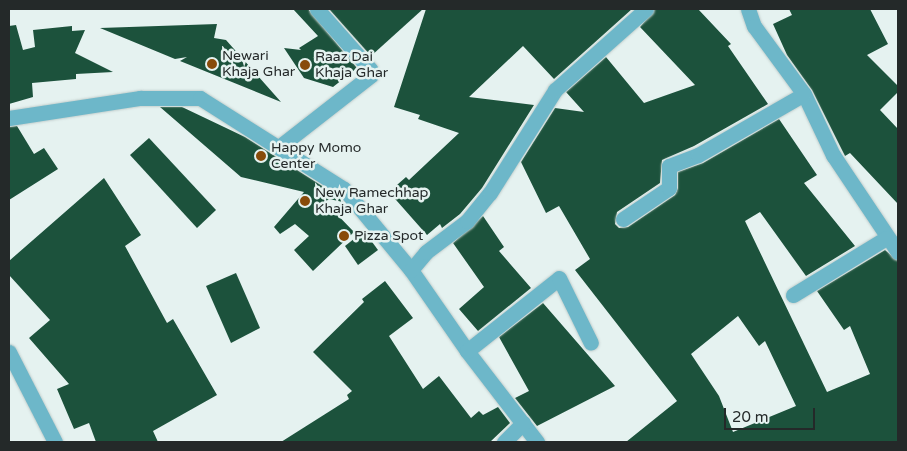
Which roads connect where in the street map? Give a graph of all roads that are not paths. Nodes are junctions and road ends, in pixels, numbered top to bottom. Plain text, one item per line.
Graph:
1 (646, 9) edge
2 (748, 9) edge
3 (321, 10) edge
4 (804, 94) junction
5 (9, 118) edge
6 (279, 147) junction
7 (623, 220) dead end
8 (886, 238) junction
9 (898, 252) edge
10 (411, 270) junction
11 (793, 295) dead end
12 (591, 343) dead end
13 (467, 351) junction
14 (9, 352) edge
15 (523, 423) junction
16 (55, 442) edge
17 (504, 442) edge
18 (538, 442) edge

1 - 10 street
2 - 4 street
3 - 6 street
4 - 7 street
4 - 8 street
5 - 6 street
6 - 10 street
8 - 9 street
8 - 11 street
10 - 13 street
12 - 13 street
13 - 15 street
14 - 16 street
15 - 17 street
15 - 18 street

